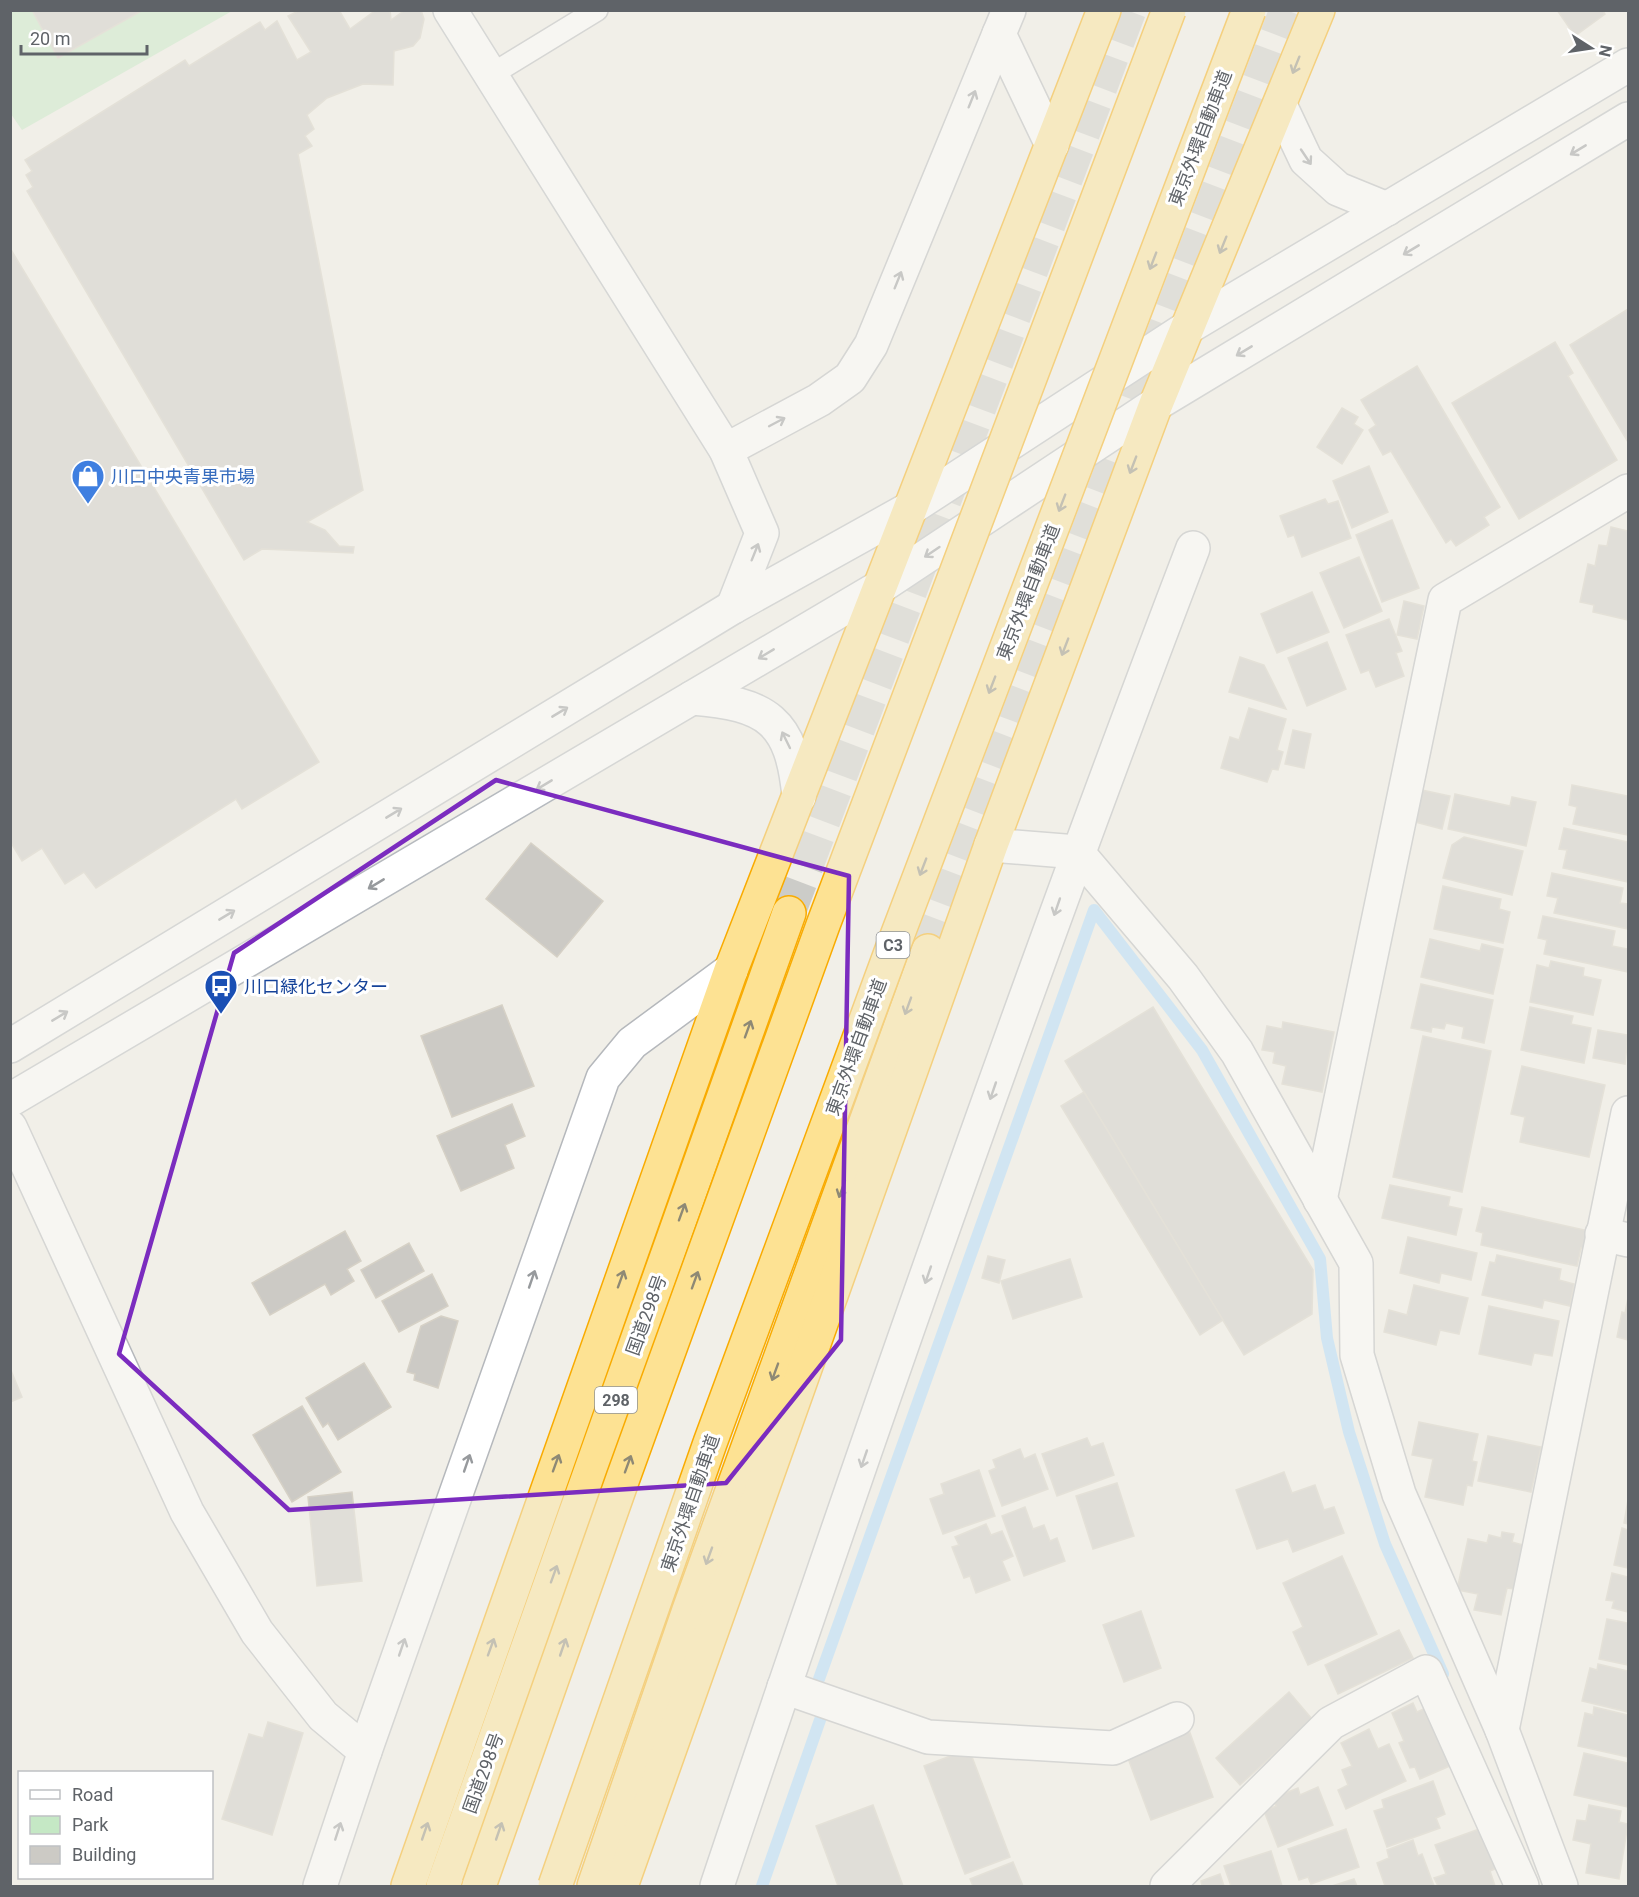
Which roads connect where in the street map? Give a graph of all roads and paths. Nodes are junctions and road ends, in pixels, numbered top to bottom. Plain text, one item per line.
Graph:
1 (450, 10) edge
2 (597, 10) edge
3 (1104, 10) edge
4 (1169, 10) edge
5 (1249, 10) edge
6 (1318, 10) edge
7 (1004, 22) edge
8 (1629, 66) edge
9 (489, 76) junction
10 (1280, 105) junction
11 (1629, 119) edge
12 (1052, 145) junction
13 (1387, 209) junction
14 (1190, 326) junction
15 (1156, 404) junction
16 (726, 450) junction
17 (1629, 491) edge
18 (911, 508) junction
19 (1193, 548) dead end
20 (880, 587) junction
21 (733, 607) junction
22 (692, 698) junction
23 (798, 797) junction
24 (991, 845) junction
25 (1077, 852) junction
26 (789, 913) tunnel mouth
27 (928, 951) tunnel mouth
28 (731, 970) junction
29 (10, 1046) edge
30 (10, 1100) edge
31 (1629, 1113) edge
32 (10, 1127) edge
33 (1320, 1200) junction
34 (1615, 1237) edge
35 (784, 1687) junction
36 (1177, 1719) dead end
37 (1502, 1730) junction
38 (364, 1751) junction
39 (320, 1887) edge
40 (408, 1887) edge
41 (443, 1887) edge
42 (479, 1887) edge
43 (555, 1887) edge
44 (594, 1887) edge
45 (621, 1887) edge
46 (717, 1887) edge
47 (1167, 1887) edge
48 (1522, 1887) edge
49 (1561, 1887) edge

1 - 9 street
2 - 9 lane
3 - 12 highway
42 -> 4 highway, bridge
5 -> 43 highway, 東京外環自動車道 / C3, bridge
6 -> 10 highway
7 - 12 street
16 -> 7 street
8 - 13 street
9 - 16 street
10 -> 13 street
10 -> 14 highway
11 -> 15 street
12 - 18 highway
13 - 14 street
14 - 15 highway
14 - 18 street
15 -> 20 street
15 -> 24 highway
21 -> 16 street
17 - 33 street
18 - 20 highway
18 - 21 street
19 - 25 street
20 -> 22 street
20 - 23 highway
29 -> 21 street
23 -> 22 street
22 -> 30 street
23 - 28 highway
24 - 25 street
24 - 45 highway
25 - 33 street
25 -> 35 street
41 -> 26 highway, 国道298号 / 298
27 -> 44 highway
38 -> 28 street
40 -> 28 highway
31 - 34 street
32 - 38 street
33 - 37 street
34 - 37 street
35 - 36 street
35 - 46 street
37 - 49 street
39 -> 38 street
47 - 48 street

